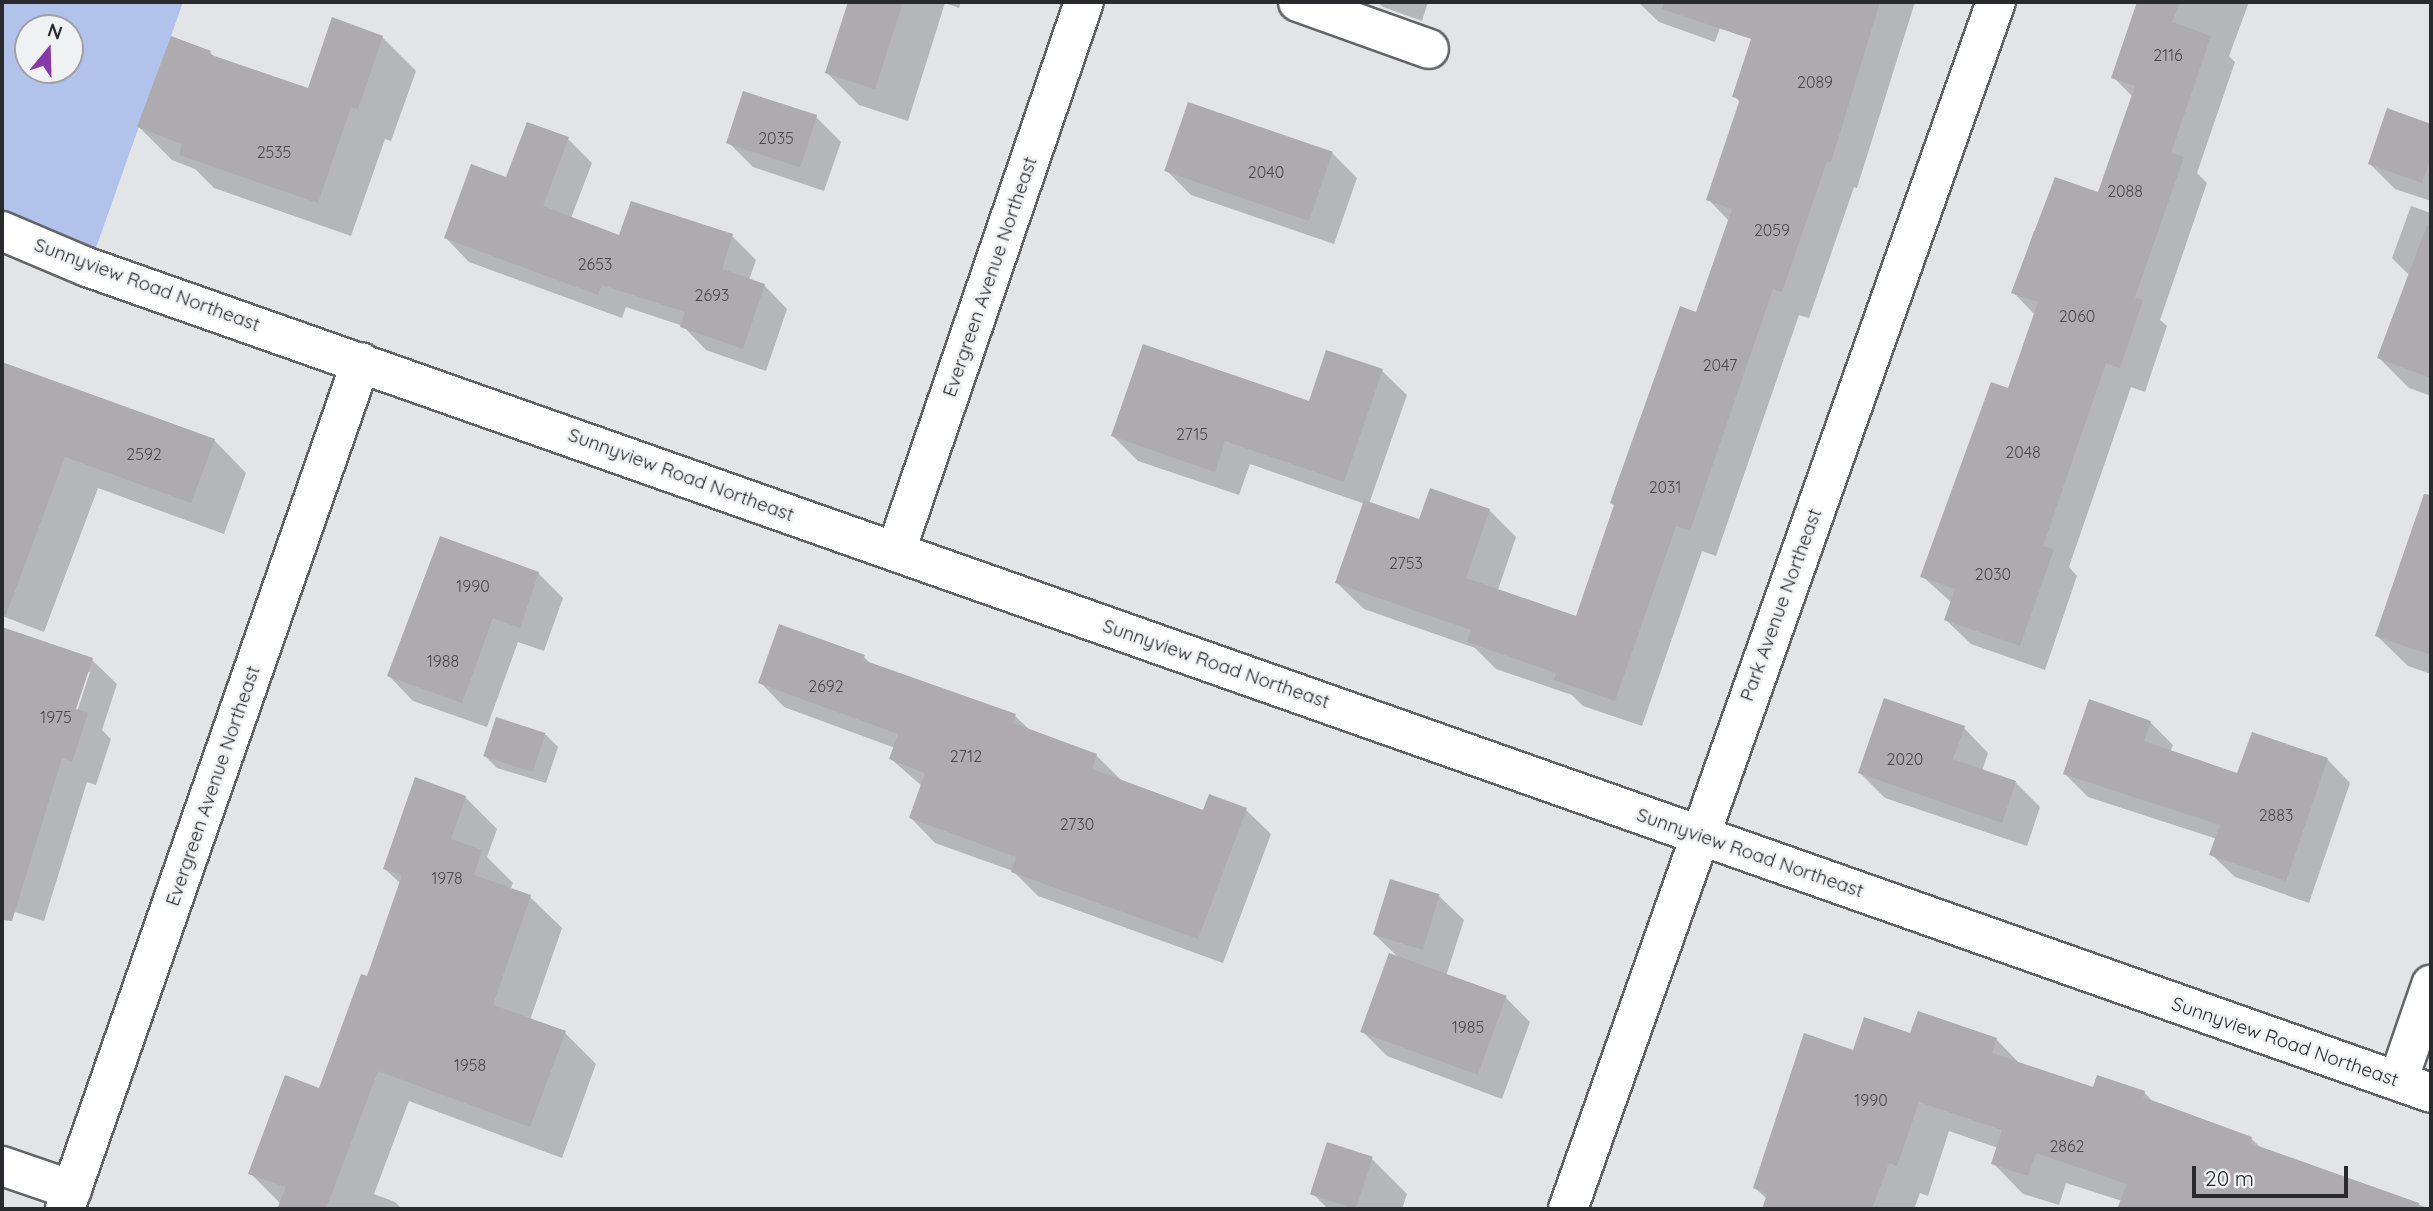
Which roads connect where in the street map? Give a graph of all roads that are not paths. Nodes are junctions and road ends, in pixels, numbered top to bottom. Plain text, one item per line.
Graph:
1 (1084, 2) edge
2 (1298, 2) edge
3 (1996, 2) edge
4 (1429, 49) dead end
5 (2, 231) edge
6 (361, 362) junction
7 (896, 551) junction
8 (1699, 835) junction
9 (2431, 985) edge
10 (2414, 1087) edge
11 (2, 1166) edge
12 (69, 1200) edge
13 (1568, 1209) edge

1 - 7 street, Evergreen Avenue Northeast
2 - 4 street
3 - 8 street, Park Avenue Northeast
5 - 6 street, Sunnyview Road Northeast
6 - 7 street, Sunnyview Road Northeast
6 - 12 street, Evergreen Avenue Northeast
7 - 8 street, Sunnyview Road Northeast
8 - 10 street, Sunnyview Road Northeast
8 - 13 street, Park Avenue Northeast
9 - 10 street
11 - 12 street

